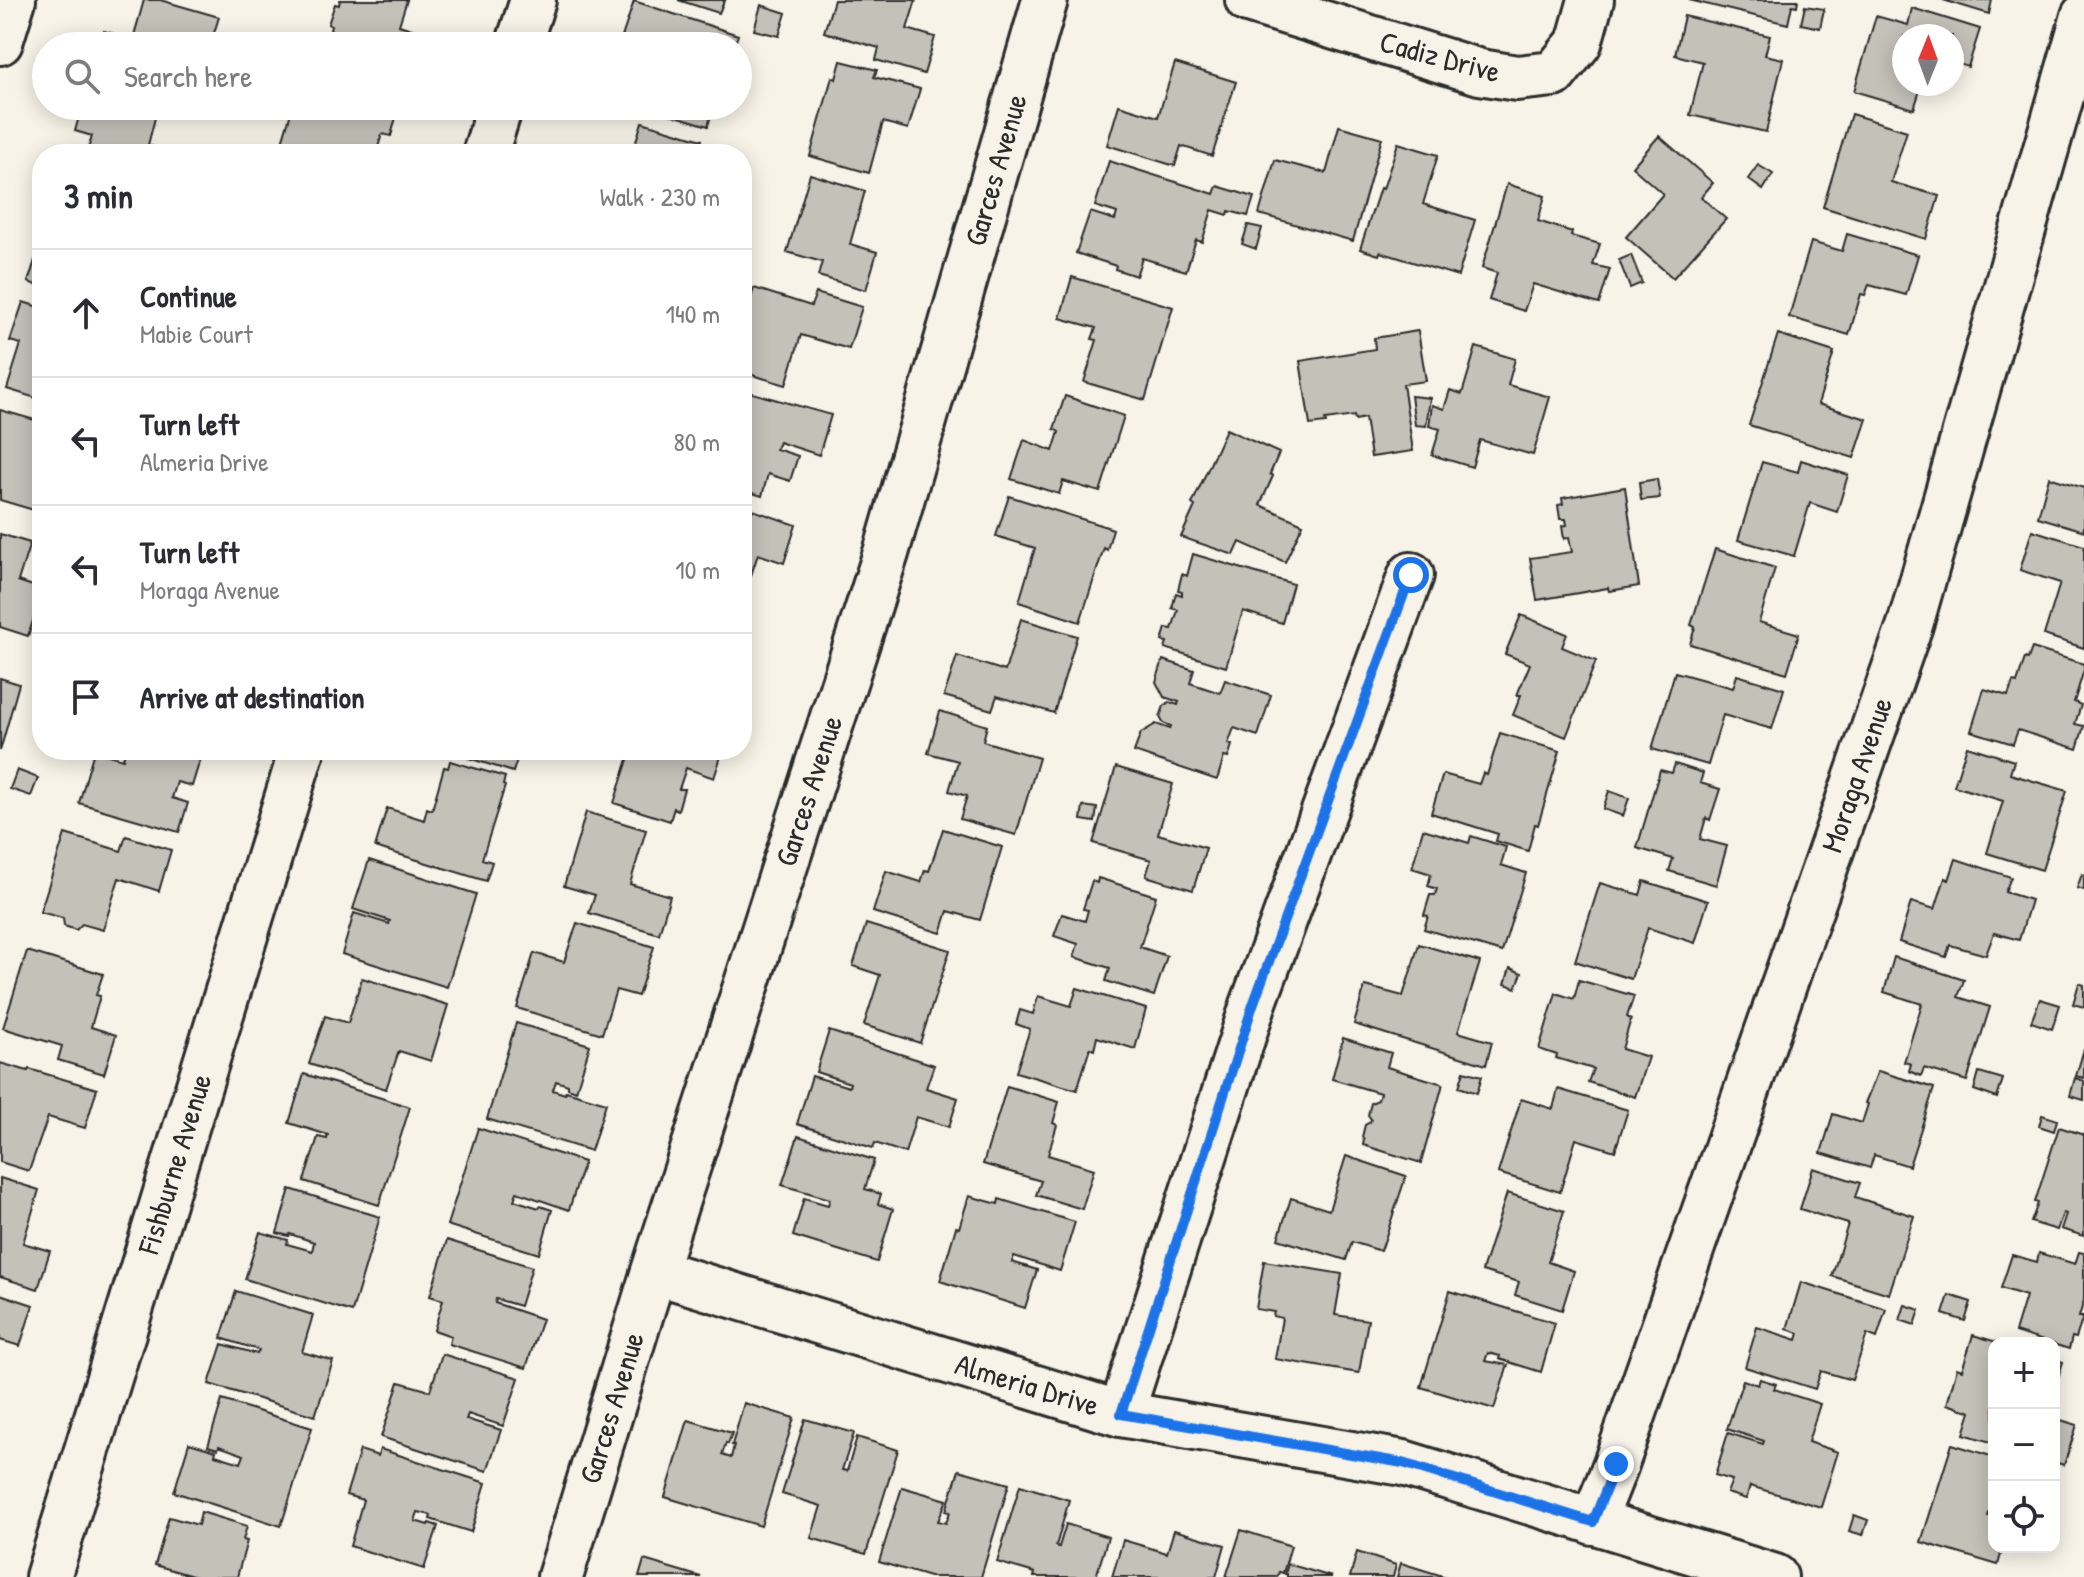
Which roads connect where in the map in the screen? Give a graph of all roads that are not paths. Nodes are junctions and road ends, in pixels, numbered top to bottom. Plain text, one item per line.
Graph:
1 (13, 0) edge
2 (533, 0) edge
3 (1045, 0) edge
4 (1248, 0) edge
5 (1591, 0) edge
6 (2084, 16) edge
7 (523, 32) edge
8 (0, 42) edge
9 (496, 120) edge
10 (488, 144) edge
11 (1411, 575) dead end
12 (299, 760) edge
13 (654, 1271) junction
14 (1121, 1414) junction
15 (1593, 1522) junction
16 (48, 1577) edge
17 (560, 1577) edge
18 (1775, 1577) edge

1 - 8 street
2 - 7 street
3 - 13 street, Garces Avenue
4 - 5 street, Cadiz Drive
6 - 15 street, Moraga Avenue
9 - 10 street
11 - 14 street
12 - 16 street, Fishburne Avenue
13 - 14 street, Almeria Drive
13 - 17 street, Garces Avenue
14 - 15 street, Almeria Drive
15 - 18 street, Almeria Drive

